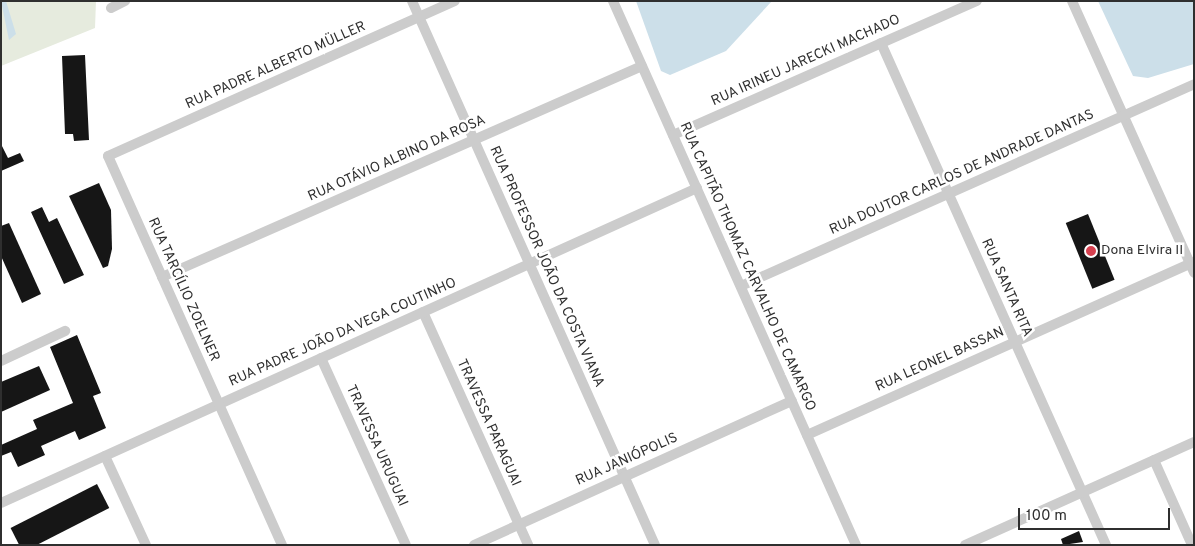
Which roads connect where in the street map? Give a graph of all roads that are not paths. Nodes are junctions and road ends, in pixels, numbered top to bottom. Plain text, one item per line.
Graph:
1 (125, 1) edge
2 (412, 1) edge
3 (455, 1) edge
4 (613, 1) edge
5 (977, 1) edge
6 (1072, 1) edge
7 (110, 8) dead end
8 (419, 17) junction
9 (881, 43) junction
10 (642, 66) junction
11 (1194, 84) edge
12 (1123, 115) junction
13 (673, 135) junction
14 (474, 140) junction
15 (108, 156) joint
16 (697, 188) junction
17 (948, 194) junction
18 (529, 264) junction
19 (1192, 266) edge
20 (162, 278) junction
21 (741, 286) junction
22 (423, 312) junction
23 (65, 331) dead end
24 (1015, 342) junction
25 (321, 358) junction
26 (1, 361) edge
27 (792, 401) junction
28 (219, 404) junction
29 (807, 435) junction
30 (1194, 442) edge
31 (105, 456) junction
32 (1154, 460) junction
33 (624, 477) junction
34 (1082, 492) junction
35 (1, 503) edge
36 (519, 524) junction
37 (979, 542) edge
38 (146, 545) edge
39 (282, 545) edge
40 (406, 545) edge
41 (474, 545) edge
42 (528, 545) edge
43 (655, 545) edge
44 (856, 545) edge
45 (965, 545) edge
46 (1106, 545) edge
47 (1192, 545) edge

1 - 7 street
2 - 8 street, RUA PROFESSOR JOÃO DA COSTA VIANA
3 - 8 street, RUA PADRE ALBERTO MÜLLER
4 - 10 street, RUA CAPITÃO THOMAZ CARVALHO DE CAMARGO
5 - 9 street, RUA IRINEU JARECKI MACHADO
6 - 12 street
8 - 14 street, RUA PROFESSOR JOÃO DA COSTA VIANA
8 - 15 street, RUA PADRE ALBERTO MÜLLER
9 - 13 street, RUA IRINEU JARECKI MACHADO
9 - 17 street, RUA SANTA RITA
10 - 13 street, RUA CAPITÃO THOMAZ CARVALHO DE CAMARGO
10 - 14 street, RUA OTÁVIO ALBINO DA ROSA
11 - 12 street, RUA DOUTOR CARLOS DE ANDRADE DANTAS
12 - 17 street, RUA DOUTOR CARLOS DE ANDRADE DANTAS
12 - 19 street
13 - 16 street, RUA CAPITÃO THOMAZ CARVALHO DE CAMARGO
14 - 18 street, RUA PROFESSOR JOÃO DA COSTA VIANA
14 - 20 street, RUA OTÁVIO ALBINO DA ROSA
15 - 20 street, RUA TARCÍLIO ZOELNER
16 - 18 street, RUA PADRE JOÃO DA VEGA COUTINHO
16 - 21 street, RUA CAPITÃO THOMAZ CARVALHO DE CAMARGO
17 - 21 street, RUA DOUTOR CARLOS DE ANDRADE DANTAS
17 - 24 street, RUA SANTA RITA
18 - 22 street, RUA PADRE JOÃO DA VEGA COUTINHO
18 - 33 street, RUA PROFESSOR JOÃO DA COSTA VIANA
19 - 24 street, RUA LEONEL BASSAN
20 - 28 street, RUA TARCÍLIO ZOELNER
21 - 27 street, RUA CAPITÃO THOMAZ CARVALHO DE CAMARGO
22 - 25 street, RUA PADRE JOÃO DA VEGA COUTINHO
22 - 36 street, TRAVESSA PARAGUAI
23 - 26 street
24 - 29 street, RUA LEONEL BASSAN
24 - 34 street, RUA SANTA RITA
25 - 28 street, RUA PADRE JOÃO DA VEGA COUTINHO
25 - 40 street, TRAVESSA URUGUAI
27 - 29 street, RUA CAPITÃO THOMAZ CARVALHO DE CAMARGO
27 - 33 street, RUA JANIÓPOLIS
28 - 31 street, RUA PADRE JOÃO DA VEGA COUTINHO
28 - 39 street, RUA TARCÍLIO ZOELNER
29 - 44 street, RUA CAPITÃO THOMAZ CARVALHO DE CAMARGO
30 - 32 street
31 - 35 street, RUA PADRE JOÃO DA VEGA COUTINHO
31 - 38 street
32 - 34 street
32 - 47 street
33 - 36 street, RUA JANIÓPOLIS
33 - 43 street, RUA PROFESSOR JOÃO DA COSTA VIANA
34 - 37 street
34 - 46 street, RUA SANTA RITA
36 - 41 street, RUA JANIÓPOLIS
36 - 42 street, TRAVESSA PARAGUAI
37 - 45 street

